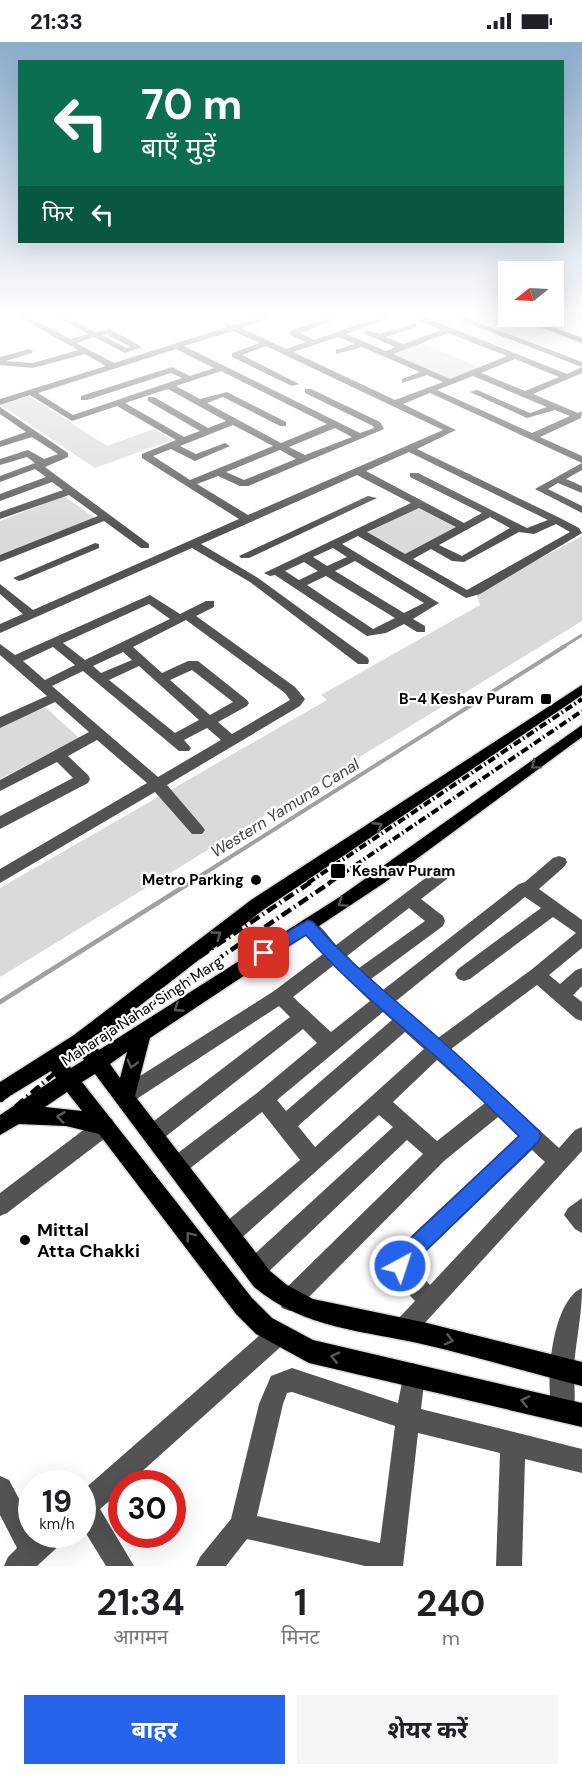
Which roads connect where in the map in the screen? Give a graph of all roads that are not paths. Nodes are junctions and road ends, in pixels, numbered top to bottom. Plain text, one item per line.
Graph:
1 (30, 387) edge
2 (46, 387) edge
3 (63, 387) edge
4 (63, 387) edge
5 (103, 387) edge
6 (111, 387) edge
7 (112, 387) edge
8 (166, 387) edge
9 (171, 387) edge
10 (318, 387) edge
11 (361, 387) edge
12 (438, 387) edge
13 (542, 387) edge
14 (260, 388) edge
15 (511, 388) joint
16 (106, 389) junction
17 (430, 390) junction
18 (308, 391) junction
19 (31, 392) junction
20 (44, 392) dead end
21 (474, 392) dead end
22 (183, 393) junction
23 (525, 394) junction
24 (0, 396) edge
25 (84, 396) junction
26 (488, 398) junction
27 (284, 400) junction
28 (0, 402) edge
29 (200, 402) junction
30 (113, 404) junction
31 (397, 404) junction
32 (555, 407) junction
33 (0, 410) edge
34 (218, 412) junction
35 (580, 415) edge
36 (270, 418) junction
37 (234, 421) junction
38 (192, 422) junction
39 (283, 424) dead end
40 (334, 425) junction
41 (246, 427) junction
42 (207, 430) junction
43 (34, 433) junction
44 (360, 437) junction
45 (532, 437) junction
46 (182, 440) junction
47 (1, 443) edge
48 (171, 444) junction
49 (225, 446) dead end
50 (280, 446) junction
51 (410, 449) junction
52 (304, 459) junction
53 (582, 460) edge
54 (0, 462) edge
55 (439, 463) junction
56 (40, 465) junction
57 (582, 466) edge
58 (357, 471) junction
59 (218, 472) junction
60 (414, 475) junction
61 (53, 478) junction
62 (0, 479) edge
63 (557, 479) junction
64 (188, 484) junction
65 (387, 487) junction
66 (69, 490) junction
67 (582, 490) edge
68 (17, 492) junction
69 (0, 498) edge
70 (418, 504) junction
71 (375, 508) junction
72 (582, 510) edge
73 (490, 513) junction
74 (0, 516) edge
75 (105, 518) junction
76 (248, 520) junction
77 (556, 520) junction
78 (464, 527) junction
79 (518, 528) junction
80 (359, 532) junction
81 (193, 544) junction
82 (334, 544) junction
83 (430, 545) junction
84 (94, 546) dead end
85 (145, 546) dead end
86 (14, 554) junction
87 (245, 556) dead end
88 (354, 557) junction
89 (306, 558) junction
90 (0, 559) edge
91 (404, 559) junction
92 (276, 570) junction
93 (327, 570) junction
94 (37, 571) junction
95 (19, 578) dead end
96 (254, 580) junction
97 (298, 585) junction
98 (3, 594) edge
99 (210, 604) dead end
100 (31, 615) junction
101 (183, 617) junction
102 (404, 619) junction
103 (0, 629) edge
104 (421, 629) dead end
105 (55, 642) junction
106 (123, 645) junction
107 (0, 648) edge
108 (14, 660) junction
109 (140, 661) junction
110 (363, 661) dead end
111 (83, 666) junction
112 (99, 679) junction
113 (160, 679) junction
114 (44, 685) junction
115 (582, 689) edge
116 (57, 696) junction
117 (0, 723) edge
118 (208, 723) junction
119 (582, 730) edge
120 (99, 733) junction
121 (232, 742) junction
122 (58, 755) junction
123 (156, 783) junction
124 (0, 786) edge
125 (0, 823) edge
126 (197, 830) dead end
127 (559, 862) dead end
128 (441, 875) dead end
129 (0, 877) edge
130 (528, 889) junction
131 (408, 899) junction
132 (554, 907) junction
133 (308, 926) junction
134 (582, 929) edge
135 (582, 938) edge
136 (333, 956) junction
137 (464, 974) dead end
138 (537, 975) junction
139 (582, 975) edge
140 (358, 979) junction
141 (561, 995) junction
142 (280, 996) junction
143 (382, 1002) junction
144 (582, 1013) edge
145 (303, 1018) junction
146 (405, 1020) junction
147 (142, 1032) junction
148 (81, 1041) junction
149 (330, 1043) junction
150 (438, 1048) junction
151 (53, 1059) junction
152 (98, 1060) junction
153 (69, 1080) junction
154 (0, 1093) edge
155 (125, 1096) junction
156 (264, 1100) junction
157 (379, 1102) junction
158 (499, 1104) junction
159 (8, 1120) edge
160 (284, 1125) junction
161 (105, 1126) junction
162 (407, 1127) junction
163 (153, 1134) junction
164 (532, 1136) junction
165 (582, 1137) edge
166 (437, 1155) junction
167 (314, 1161) junction
168 (559, 1162) junction
169 (177, 1166) junction
170 (0, 1206) edge
171 (582, 1208) edge
172 (582, 1222) edge
173 (229, 1234) junction
174 (255, 1269) junction
175 (582, 1299) edge
176 (290, 1300) junction
177 (429, 1301) junction
178 (404, 1329) junction
179 (277, 1335) junction
180 (572, 1372) edge
181 (413, 1375) junction
182 (573, 1413) edge
183 (408, 1418) junction
184 (513, 1444) junction
185 (582, 1461) edge
186 (0, 1489) edge
187 (96, 1495) edge
188 (242, 1525) junction
189 (96, 1527) edge
190 (30, 1556) edge
191 (391, 1562) edge
192 (121, 1566) edge
193 (209, 1566) edge
194 (509, 1566) edge

1 - 24 street
2 - 19 street
3 - 25 street
4 - 20 street
5 - 16 street
6 - 16 street
7 - 16 street
8 - 30 street
9 - 22 street
10 - 18 street
11 - 31 street
12 - 17 street
13 - 23 street
14 - 27 street
15 - 23 street
15 - 26 street
16 - 25 street
17 - 31 street
17 - 45 street
18 - 27 street
18 - 44 street
19 - 28 street
19 - 30 street
21 - 26 street
22 - 29 street
22 - 38 street
23 - 32 street
25 - 30 street
26 - 32 street
27 - 40 street
29 - 34 street
29 - 36 street
30 - 46 street
31 - 51 street
32 - 35 street
33 - 43 street
34 - 37 street
34 - 38 street
35 - 45 street
36 - 39 street
36 - 41 street
37 - 41 street
37 - 42 street
38 - 42 street
40 - 44 street
40 - 50 street
41 - 50 street
42 - 46 street
43 - 47 street
43 - 56 street
44 - 52 street
45 - 53 street
46 - 48 street
48 - 49 street
48 - 64 street
50 - 52 street
50 - 59 street
51 - 55 street
51 - 58 street
52 - 59 street
54 - 56 street
55 - 60 street
55 - 77 street
56 - 61 street
56 - 62 street
57 - 63 street
58 - 65 street
58 - 76 street
59 - 64 street
60 - 65 street
60 - 73 street
61 - 66 street
61 - 68 street
62 - 68 street
63 - 67 street
63 - 72 street
64 - 76 street
65 - 70 street
66 - 74 street
66 - 75 street
68 - 69 street
70 - 71 street
70 - 78 street
71 - 80 street
71 - 87 street
73 - 78 street
73 - 79 street
75 - 85 street
75 - 86 street
76 - 81 street
77 - 79 street
77 - 91 street
78 - 83 street
79 - 83 street
80 - 82 street
80 - 91 street
81 - 96 street
81 - 100 street
82 - 88 street
82 - 89 street
83 - 91 street
84 - 94 street
86 - 90 street
86 - 94 street
88 - 93 street
88 - 102 street
89 - 92 street
89 - 93 street
92 - 96 street
92 - 97 street
93 - 97 street
93 - 102 street
94 - 95 street
96 - 110 street
97 - 102 street
98 - 100 street
99 - 101 street
100 - 103 street
101 - 105 street
101 - 106 street
101 - 121 street
102 - 104 street
105 - 108 street
105 - 111 street
106 - 109 street
106 - 111 street
107 - 108 street
108 - 114 street
109 - 112 street
109 - 113 street
111 - 112 street
111 - 114 street
112 - 118 street
113 - 118 street
113 - 118 street
114 - 116 street
148 -> 115 main road, Maharaja Nahar Singh Marg
116 - 117 street
116 - 120 street
118 - 121 street
119 -> 133 main road, Maharaja Nahar Singh Marg
120 - 122 street
120 - 123 street
121 - 123 street
122 - 124 street
122 - 125 street
123 - 126 street
123 - 129 street
127 - 130 street
128 - 131 street
130 - 132 street
130 - 143 street
131 - 136 street
131 - 140 street
132 - 134 street
132 - 137 street
133 - 136 street
133 -> 147 main road, Maharaja Nahar Singh Marg
135 - 138 street
136 - 140 street
136 - 142 street
138 - 141 street
138 - 150 street
139 - 141 street
140 - 143 street
141 - 144 street
142 - 145 street
142 - 155 street
143 - 146 street
143 - 149 street
145 - 149 street
145 - 163 street
146 - 150 street
146 - 160 street
147 - 152 main road, Maharaja Nahar Singh Marg
147 -> 155 main road
148 - 151 main road, Maharaja Nahar Singh Marg
148 - 152 main road
149 - 156 street
150 - 157 street
150 - 158 street
151 - 153 main road
151 - 154 main road, Maharaja Nahar Singh Marg
152 - 153 main road, Maharaja Nahar Singh Marg
152 - 155 main road
153 - 159 main road, Maharaja Nahar Singh Marg
153 - 161 main road
155 - 163 main road
156 - 160 street
156 - 169 street
157 - 162 street
157 - 167 street
158 - 164 street
158 - 166 street
161 -> 159 main road
160 - 167 street
161 - 170 street
179 -> 161 main road
162 - 166 street
162 - 174 street
163 - 169 main road
164 - 168 street
164 - 177 street
165 - 168 street
166 - 176 street
167 - 173 street
168 - 177 street
169 - 173 main road
171 - 172 street
173 - 174 main road
174 - 176 main road
175 - 180 street
176 - 178 main road
177 - 178 street
178 -> 180 main road
181 -> 179 main road
179 - 187 street
180 - 182 street
182 -> 181 main road
181 - 183 street
183 - 184 street
183 - 188 street
183 - 191 street
184 - 185 street
184 - 194 street
186 - 190 street
188 - 191 street
188 - 193 street
189 - 192 street

